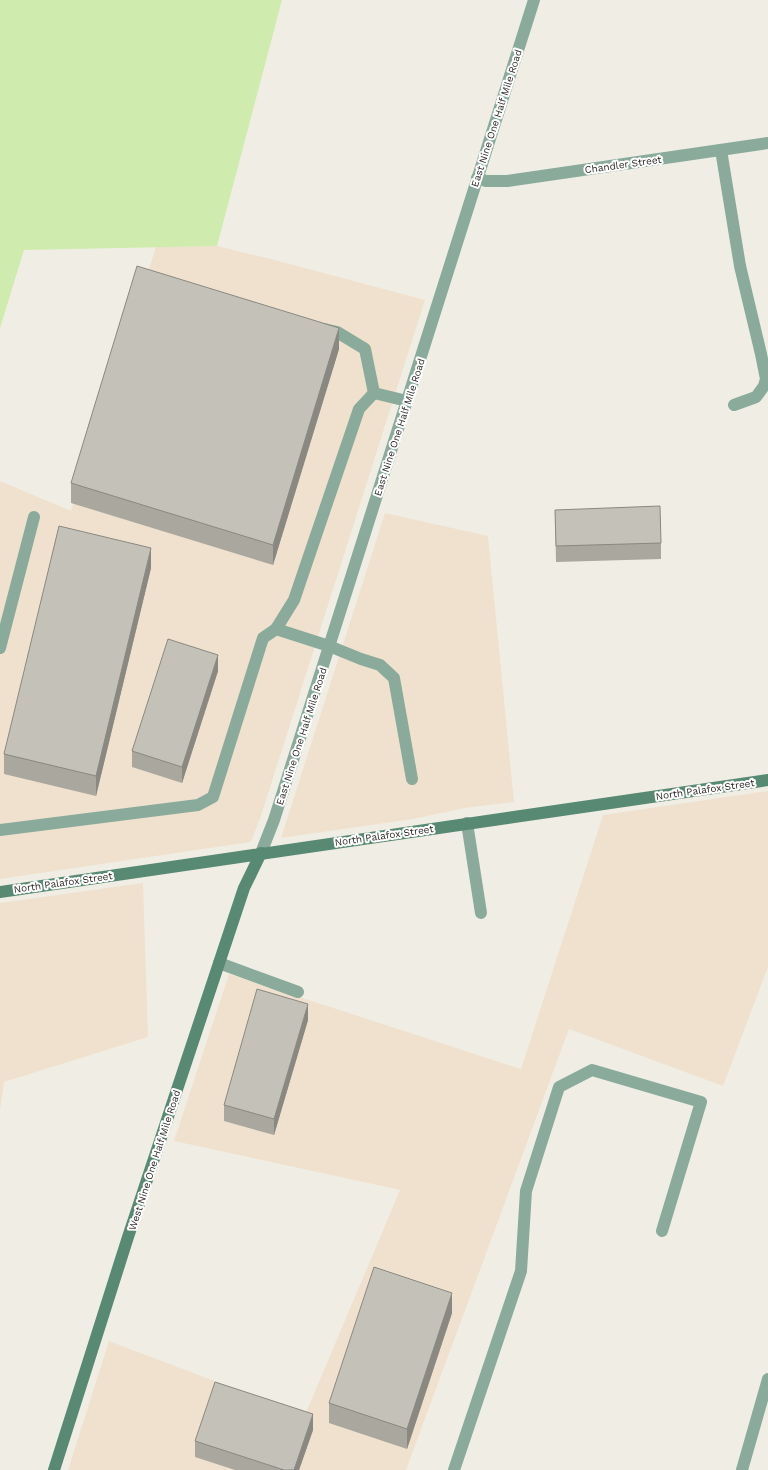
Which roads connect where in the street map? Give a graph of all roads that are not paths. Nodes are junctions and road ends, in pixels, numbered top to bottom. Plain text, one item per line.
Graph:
1 (534, 0) edge
2 (768, 143) edge
3 (721, 150) junction
4 (477, 178) junction
5 (315, 326) edge
6 (374, 393) junction
7 (407, 401) junction
8 (734, 405) dead end
9 (34, 517) dead end
10 (276, 629) junction
11 (329, 646) junction
12 (0, 648) edge
13 (412, 779) dead end
14 (768, 780) edge
15 (467, 823) junction
16 (0, 830) edge
17 (261, 853) junction
18 (0, 892) edge
19 (481, 913) dead end
20 (219, 963) junction
21 (298, 992) dead end
22 (662, 1231) dead end
23 (768, 1379) edge
24 (54, 1470) edge
25 (454, 1470) edge
26 (742, 1470) edge

1 - 4 street, East Nine One Half Mile Road
2 - 3 street, Chandler Street
3 - 4 street, Chandler Street
3 - 8 street
4 - 7 street, East Nine One Half Mile Road
5 - 6 street
6 - 7 street
6 - 10 street
7 - 11 street, East Nine One Half Mile Road
9 - 12 street
10 - 11 street
10 - 16 street
11 - 13 street
11 - 17 street, East Nine One Half Mile Road
14 - 15 main road, North Palafox Street
15 - 17 main road, North Palafox Street
15 - 19 street
17 - 18 main road, North Palafox Street
17 - 20 main road, West Nine One Half Mile Road
20 - 21 street
20 - 24 main road, West Nine One Half Mile Road
22 - 25 street
23 - 26 street

